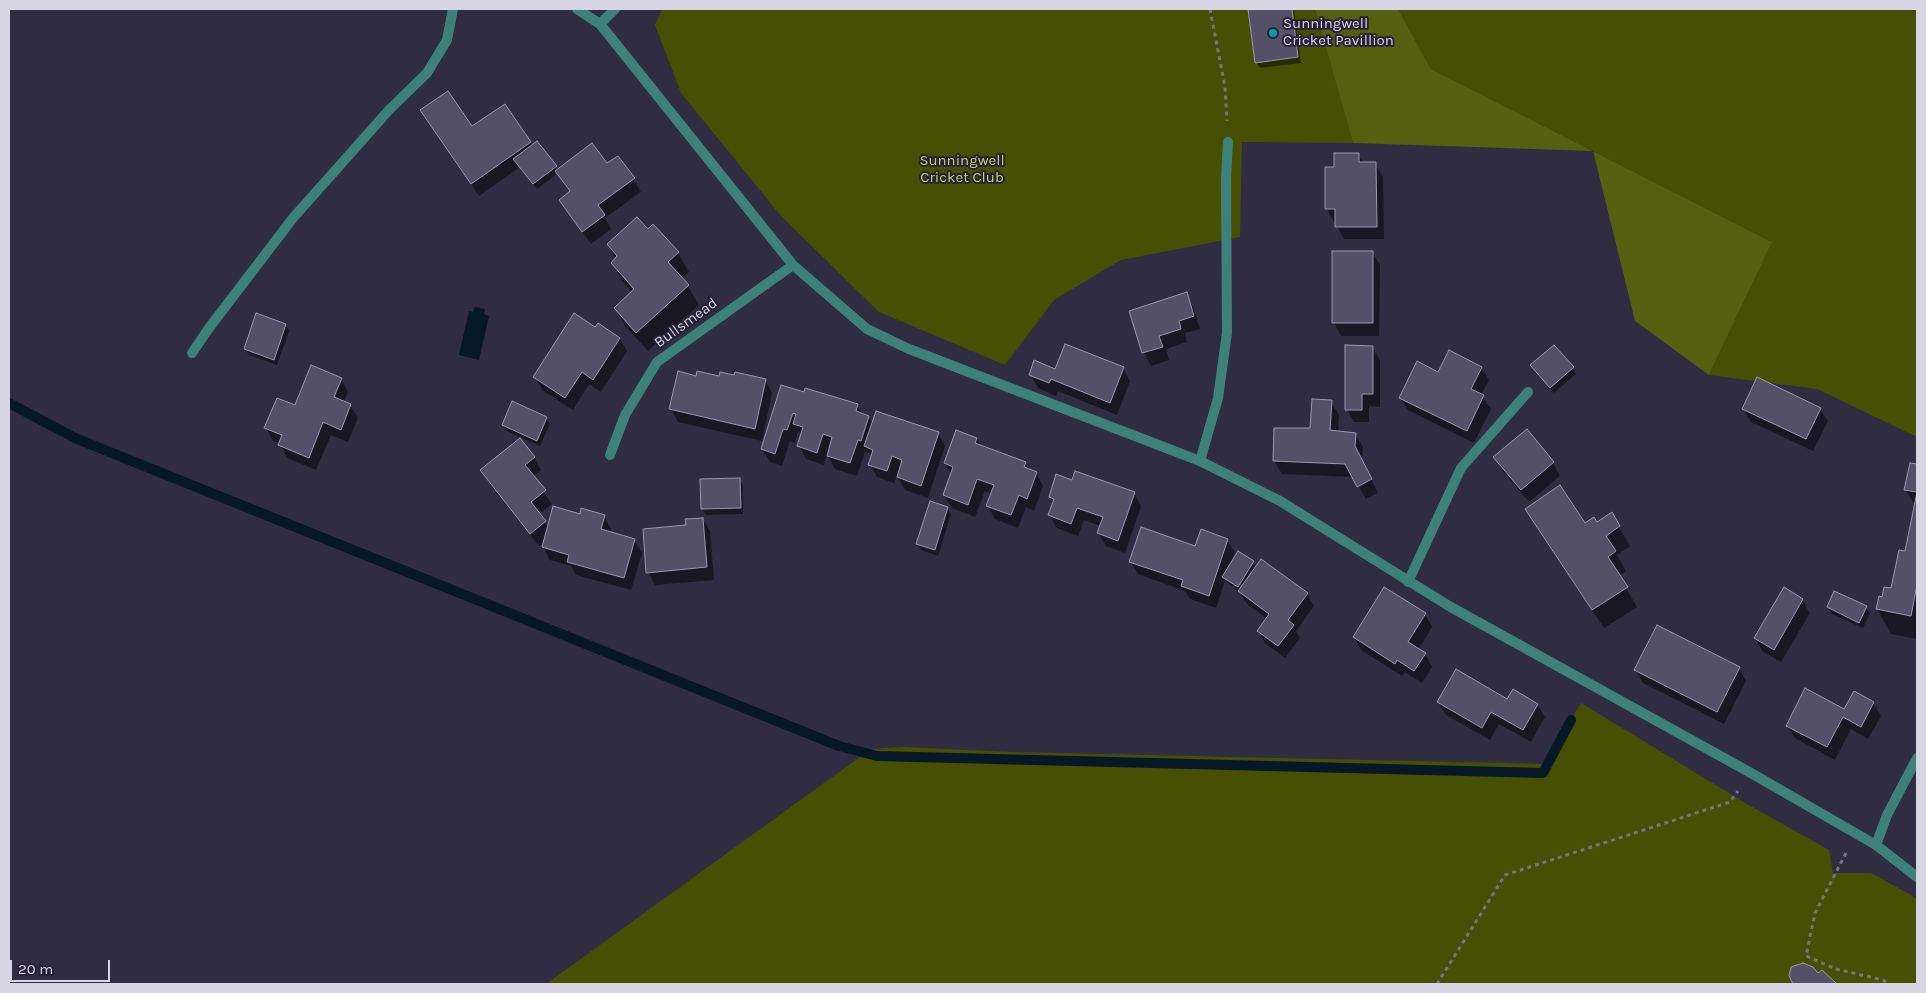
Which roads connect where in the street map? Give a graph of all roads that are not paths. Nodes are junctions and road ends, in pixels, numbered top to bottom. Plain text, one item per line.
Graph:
1 (453, 9) edge
2 (577, 9) edge
3 (615, 9) edge
4 (600, 24) junction
5 (1228, 142) road end
6 (793, 265) junction
7 (192, 353) dead end
8 (1528, 392) dead end
9 (610, 455) dead end
10 (1200, 461) junction
11 (1408, 582) junction
12 (1917, 758) edge
13 (1876, 845) junction
14 (1917, 877) edge

1 - 7 street
2 - 4 street
3 - 4 street
4 - 6 street
5 - 10 street
6 - 9 street, Bullsmead
6 - 10 street
8 - 11 street
10 - 11 street
11 - 13 street
12 - 13 street
13 - 14 street

